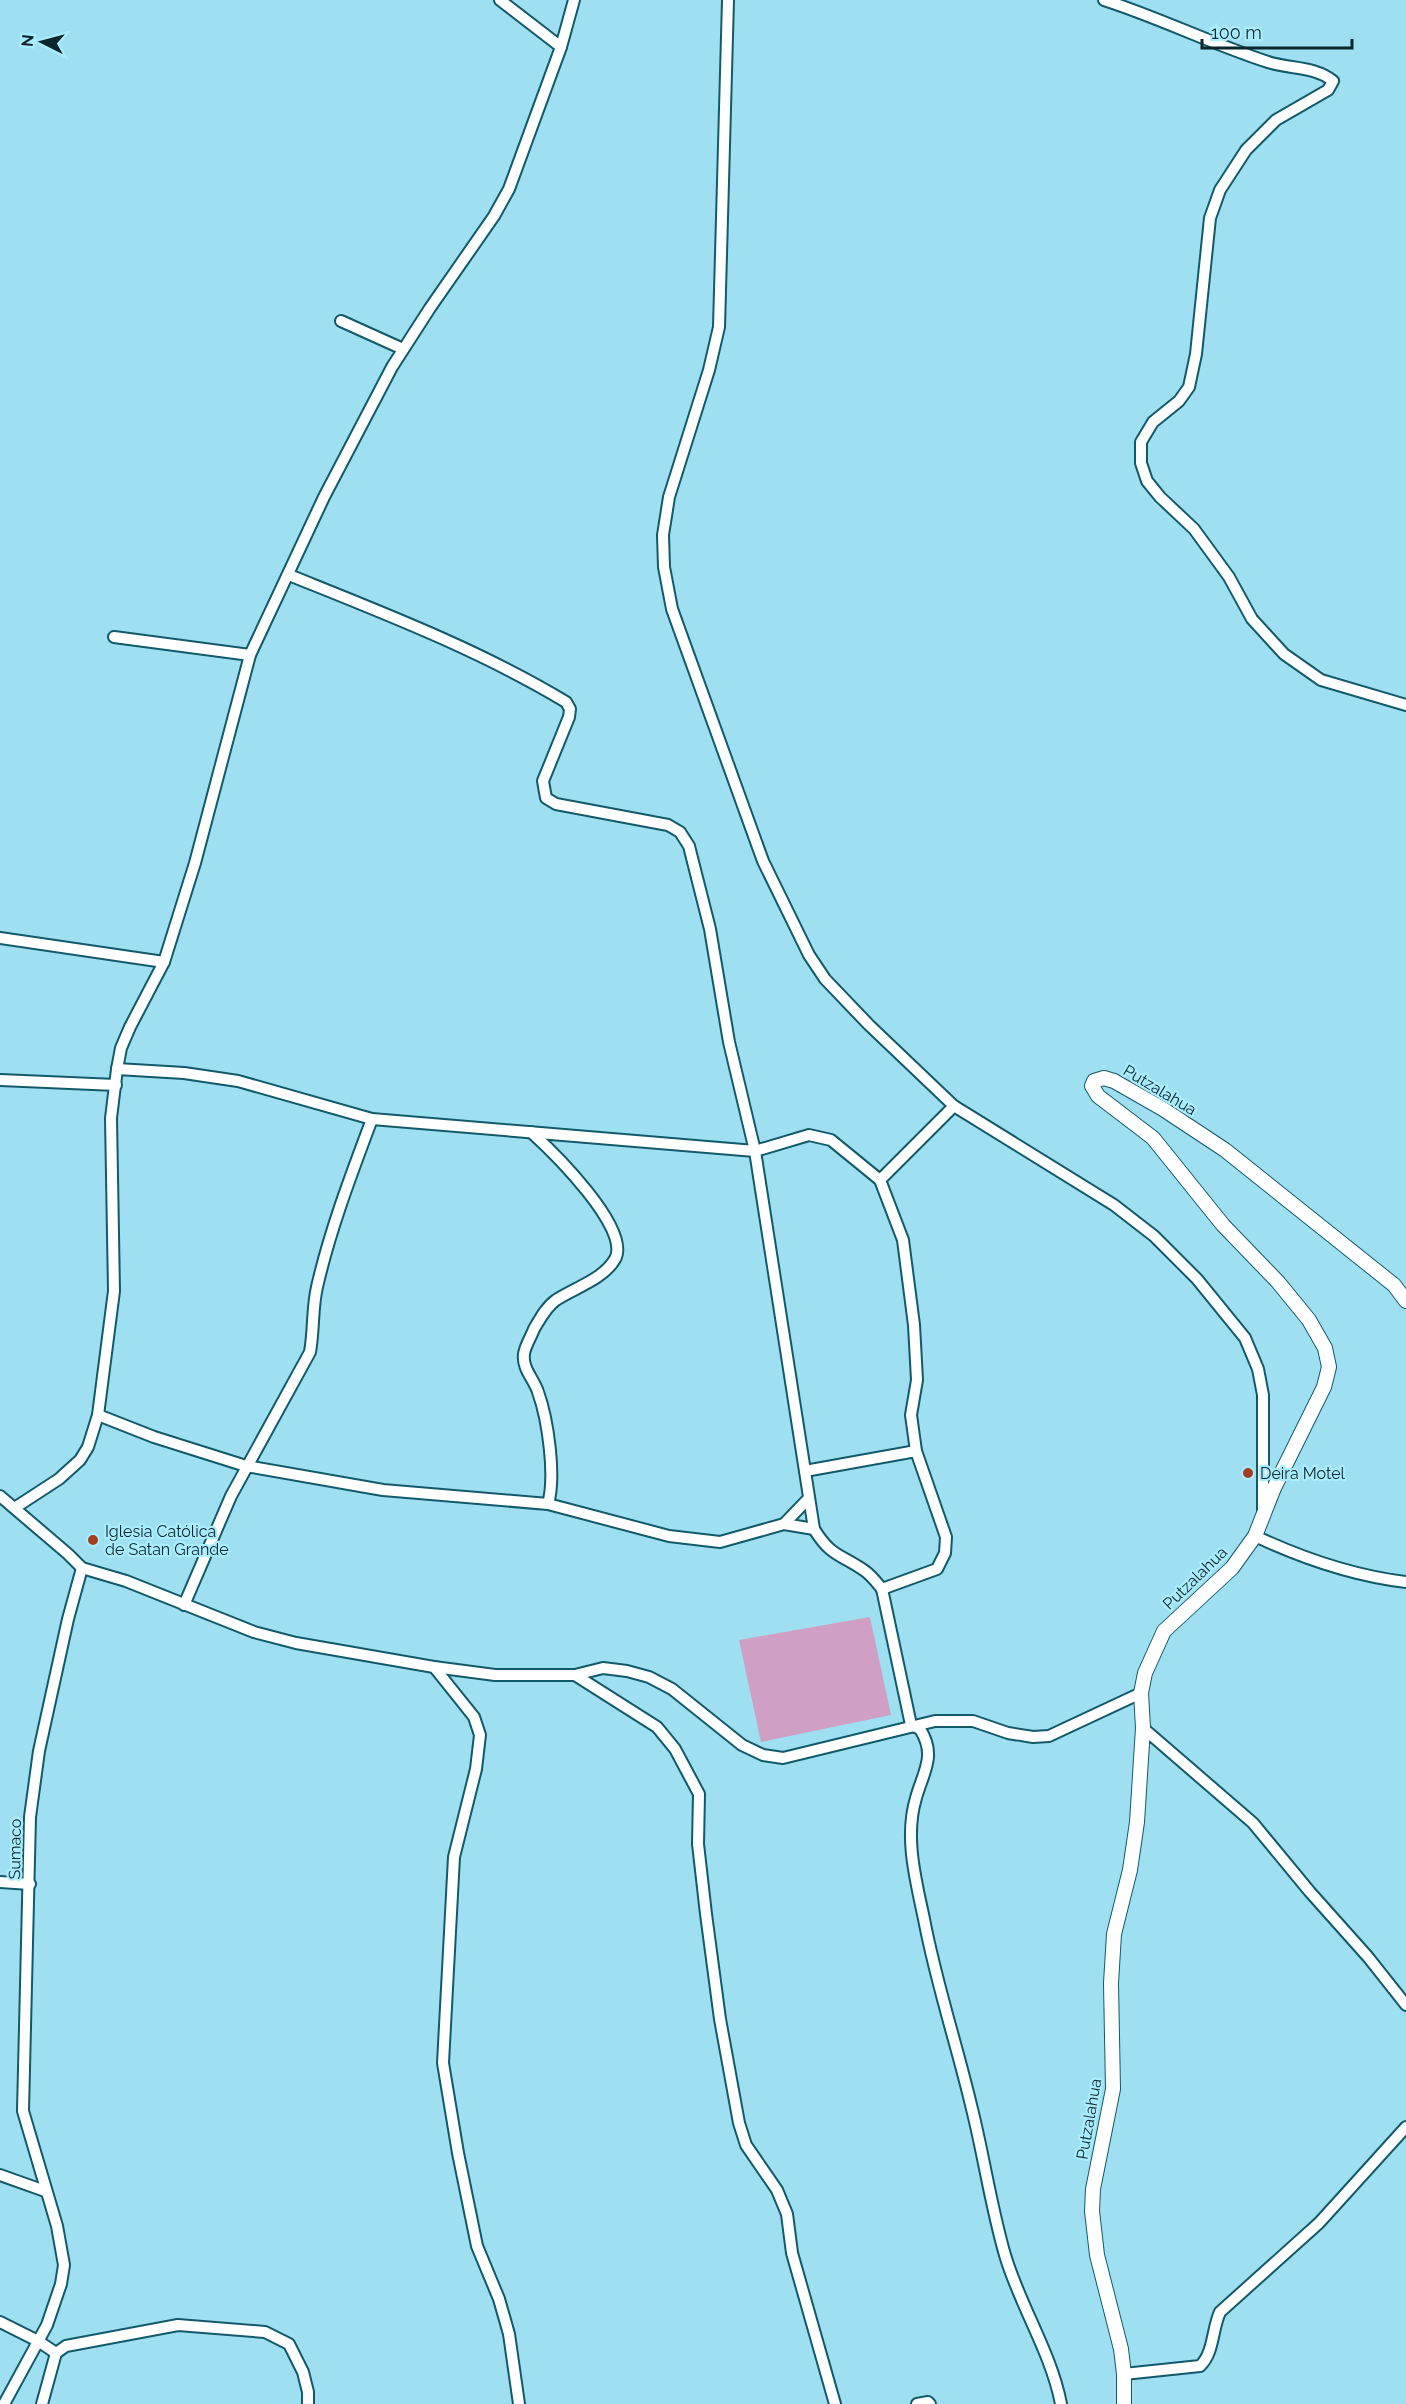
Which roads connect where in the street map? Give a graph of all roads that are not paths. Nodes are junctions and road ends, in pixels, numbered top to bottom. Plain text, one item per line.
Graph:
1 (501, 0) edge
2 (574, 0) edge
3 (728, 0) edge
4 (1104, 0) edge
5 (561, 47) junction
6 (341, 321) dead end
7 (404, 349) junction
8 (289, 575) junction
9 (114, 637) dead end
10 (250, 655) junction
11 (1406, 705) edge
12 (0, 938) edge
13 (164, 962) junction
14 (117, 1069) junction
15 (0, 1080) edge
16 (116, 1085) junction
17 (954, 1106) junction
18 (372, 1119) junction
19 (531, 1132) junction
20 (755, 1150) junction
21 (879, 1180) junction
22 (1406, 1301) edge
23 (98, 1414) junction
24 (916, 1451) junction
25 (246, 1466) junction
26 (805, 1471) junction
27 (0, 1496) edge
28 (809, 1498) junction
29 (548, 1504) junction
30 (16, 1507) junction
31 (1263, 1515) junction
32 (784, 1524) junction
33 (814, 1529) junction
34 (1255, 1536) junction
35 (82, 1568) junction
36 (1406, 1582) edge
37 (882, 1589) junction
38 (184, 1605) junction
39 (434, 1667) junction
40 (574, 1676) junction
41 (1141, 1694) junction
42 (911, 1725) junction
43 (1143, 1728) junction
44 (0, 1882) edge
45 (30, 1884) junction
46 (1406, 2005) edge
47 (1406, 2127) edge
48 (0, 2175) edge
49 (45, 2191) junction
50 (0, 2322) edge
51 (38, 2341) junction
52 (56, 2353) junction
53 (1124, 2374) junction
54 (4, 2404) edge
55 (42, 2404) edge
56 (308, 2404) edge
57 (519, 2404) edge
58 (835, 2404) edge
59 (917, 2404) edge
60 (930, 2404) edge
61 (1061, 2404) edge
62 (1124, 2404) edge

1 - 5 street
2 - 5 street
3 - 17 street
4 - 11 street
5 - 7 street
6 - 7 street
7 - 8 street
8 - 10 street
8 - 20 street
9 - 10 street
10 - 13 street
12 - 13 street
13 - 14 street
14 - 16 street
14 - 18 street
15 - 16 street
16 - 23 street
17 - 21 street
17 - 31 street
18 - 19 street
18 - 25 street
19 - 20 street
19 - 29 street
20 - 21 street
20 - 26 street
21 - 24 street
22 - 31 street, Putzalahua
23 - 25 street
23 - 30 street
24 - 26 street
24 - 37 street
25 - 29 street
25 - 38 street
26 - 28 street
27 - 30 street
28 - 32 street
28 - 33 street
29 - 32 street
30 - 35 street
31 - 34 street, Putzalahua
32 - 33 street
33 - 37 street
34 - 36 street
34 - 41 street, Putzalahua
35 - 38 street
35 - 45 street, Sumaco
37 - 42 street
38 - 39 street
39 - 40 street
39 - 57 street
40 - 42 street
40 - 58 street
41 - 42 street
41 - 43 street, Putzalahua
42 - 61 street
43 - 46 street
43 - 53 street, Putzalahua
44 - 45 street
45 - 49 street, Sumaco
47 - 53 street
48 - 49 street
49 - 51 street, Sumaco
50 - 51 street
51 - 52 street
51 - 54 street, Sumaco
52 - 55 street
52 - 56 street
53 - 62 street, Putzalahua
59 - 60 street

